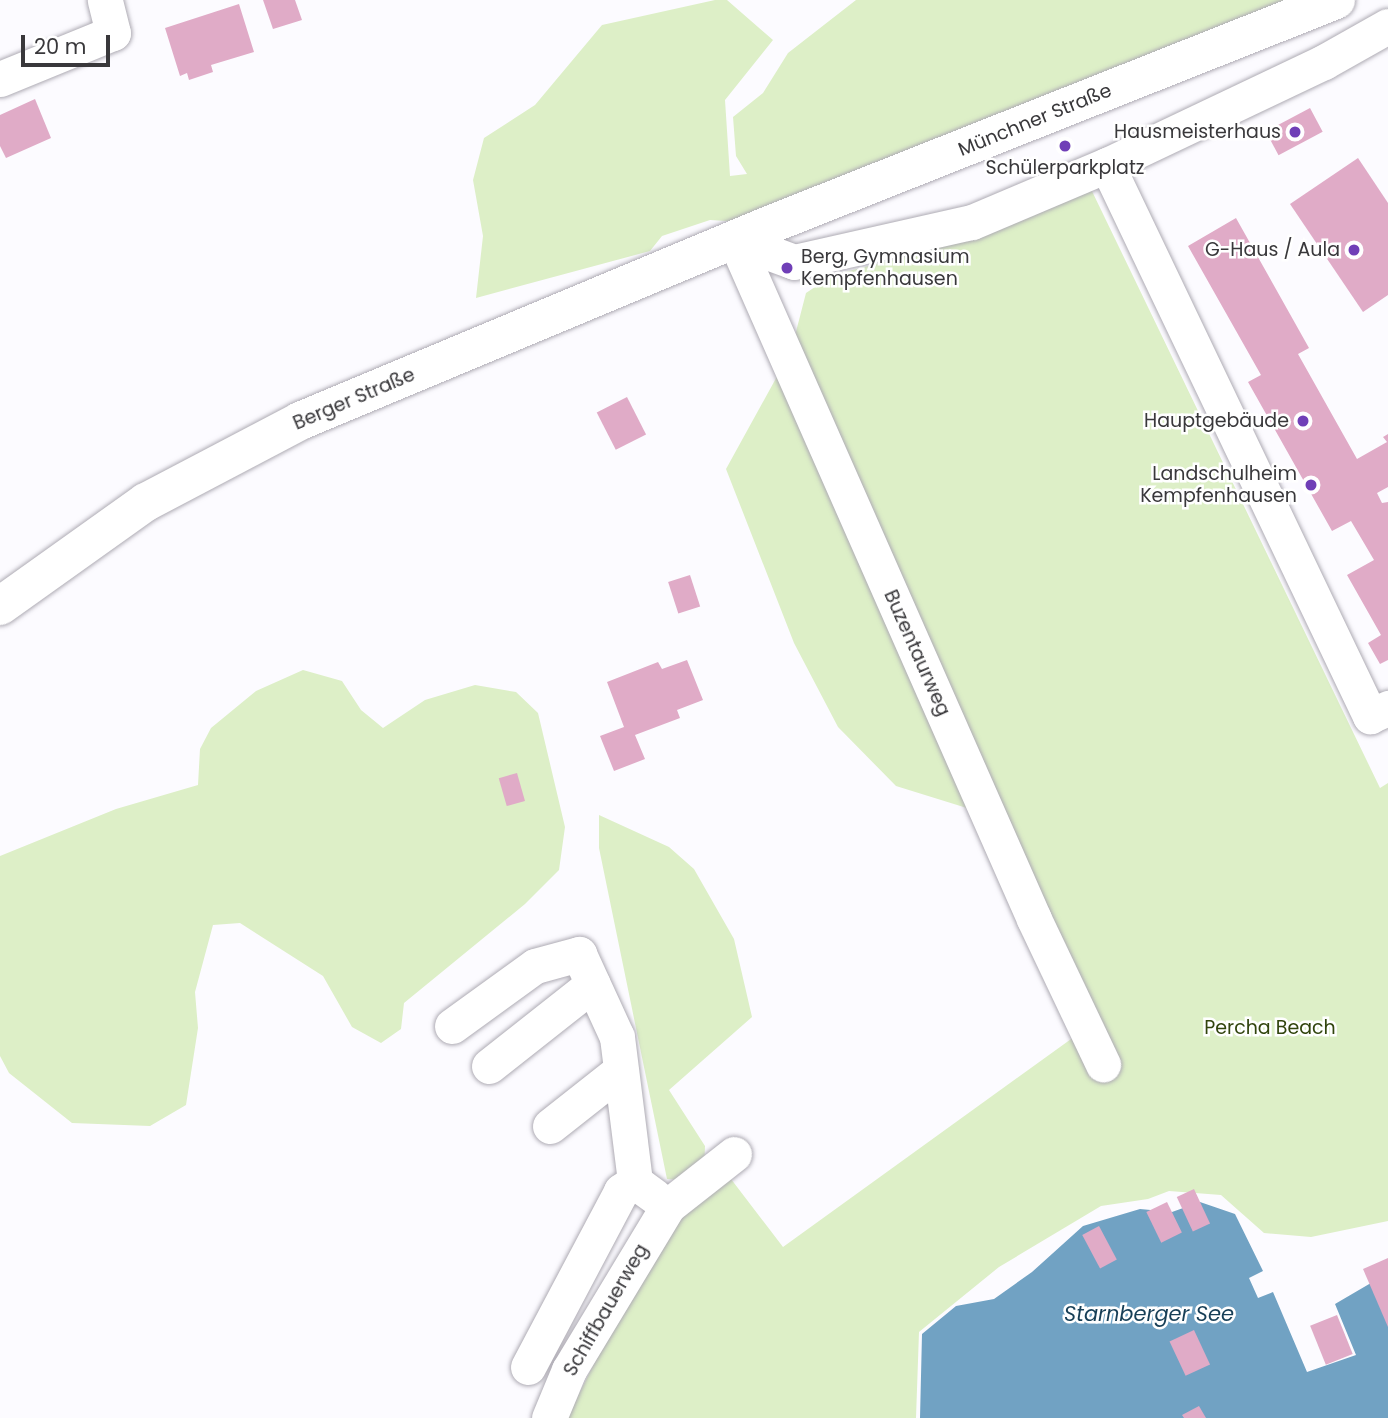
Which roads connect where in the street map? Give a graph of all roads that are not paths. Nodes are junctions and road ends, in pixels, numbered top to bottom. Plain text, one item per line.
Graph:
1 (105, 0) edge
2 (1336, 0) edge
3 (1388, 26) edge
4 (0, 79) edge
5 (1107, 165) junction
6 (735, 240) junction
7 (0, 607) edge
8 (1388, 708) edge
9 (593, 984) junction
10 (452, 1026) dead end
11 (1103, 1064) dead end
12 (489, 1066) dead end
13 (621, 1070) junction
14 (550, 1126) dead end
15 (734, 1154) dead end
16 (635, 1182) junction
17 (668, 1206) junction
18 (528, 1367) dead end
19 (549, 1418) edge

1 - 4 street
2 - 6 main road, Münchner Straße
3 - 5 street
5 - 6 street
5 - 8 street
6 - 7 main road, Berger Straße
6 - 11 street, Buzentaurweg
9 - 10 street
9 - 12 street
9 - 13 street
13 - 14 street
13 - 16 street
15 - 17 street
16 - 17 street
16 - 18 street
17 - 19 street, Schiffbauerweg

